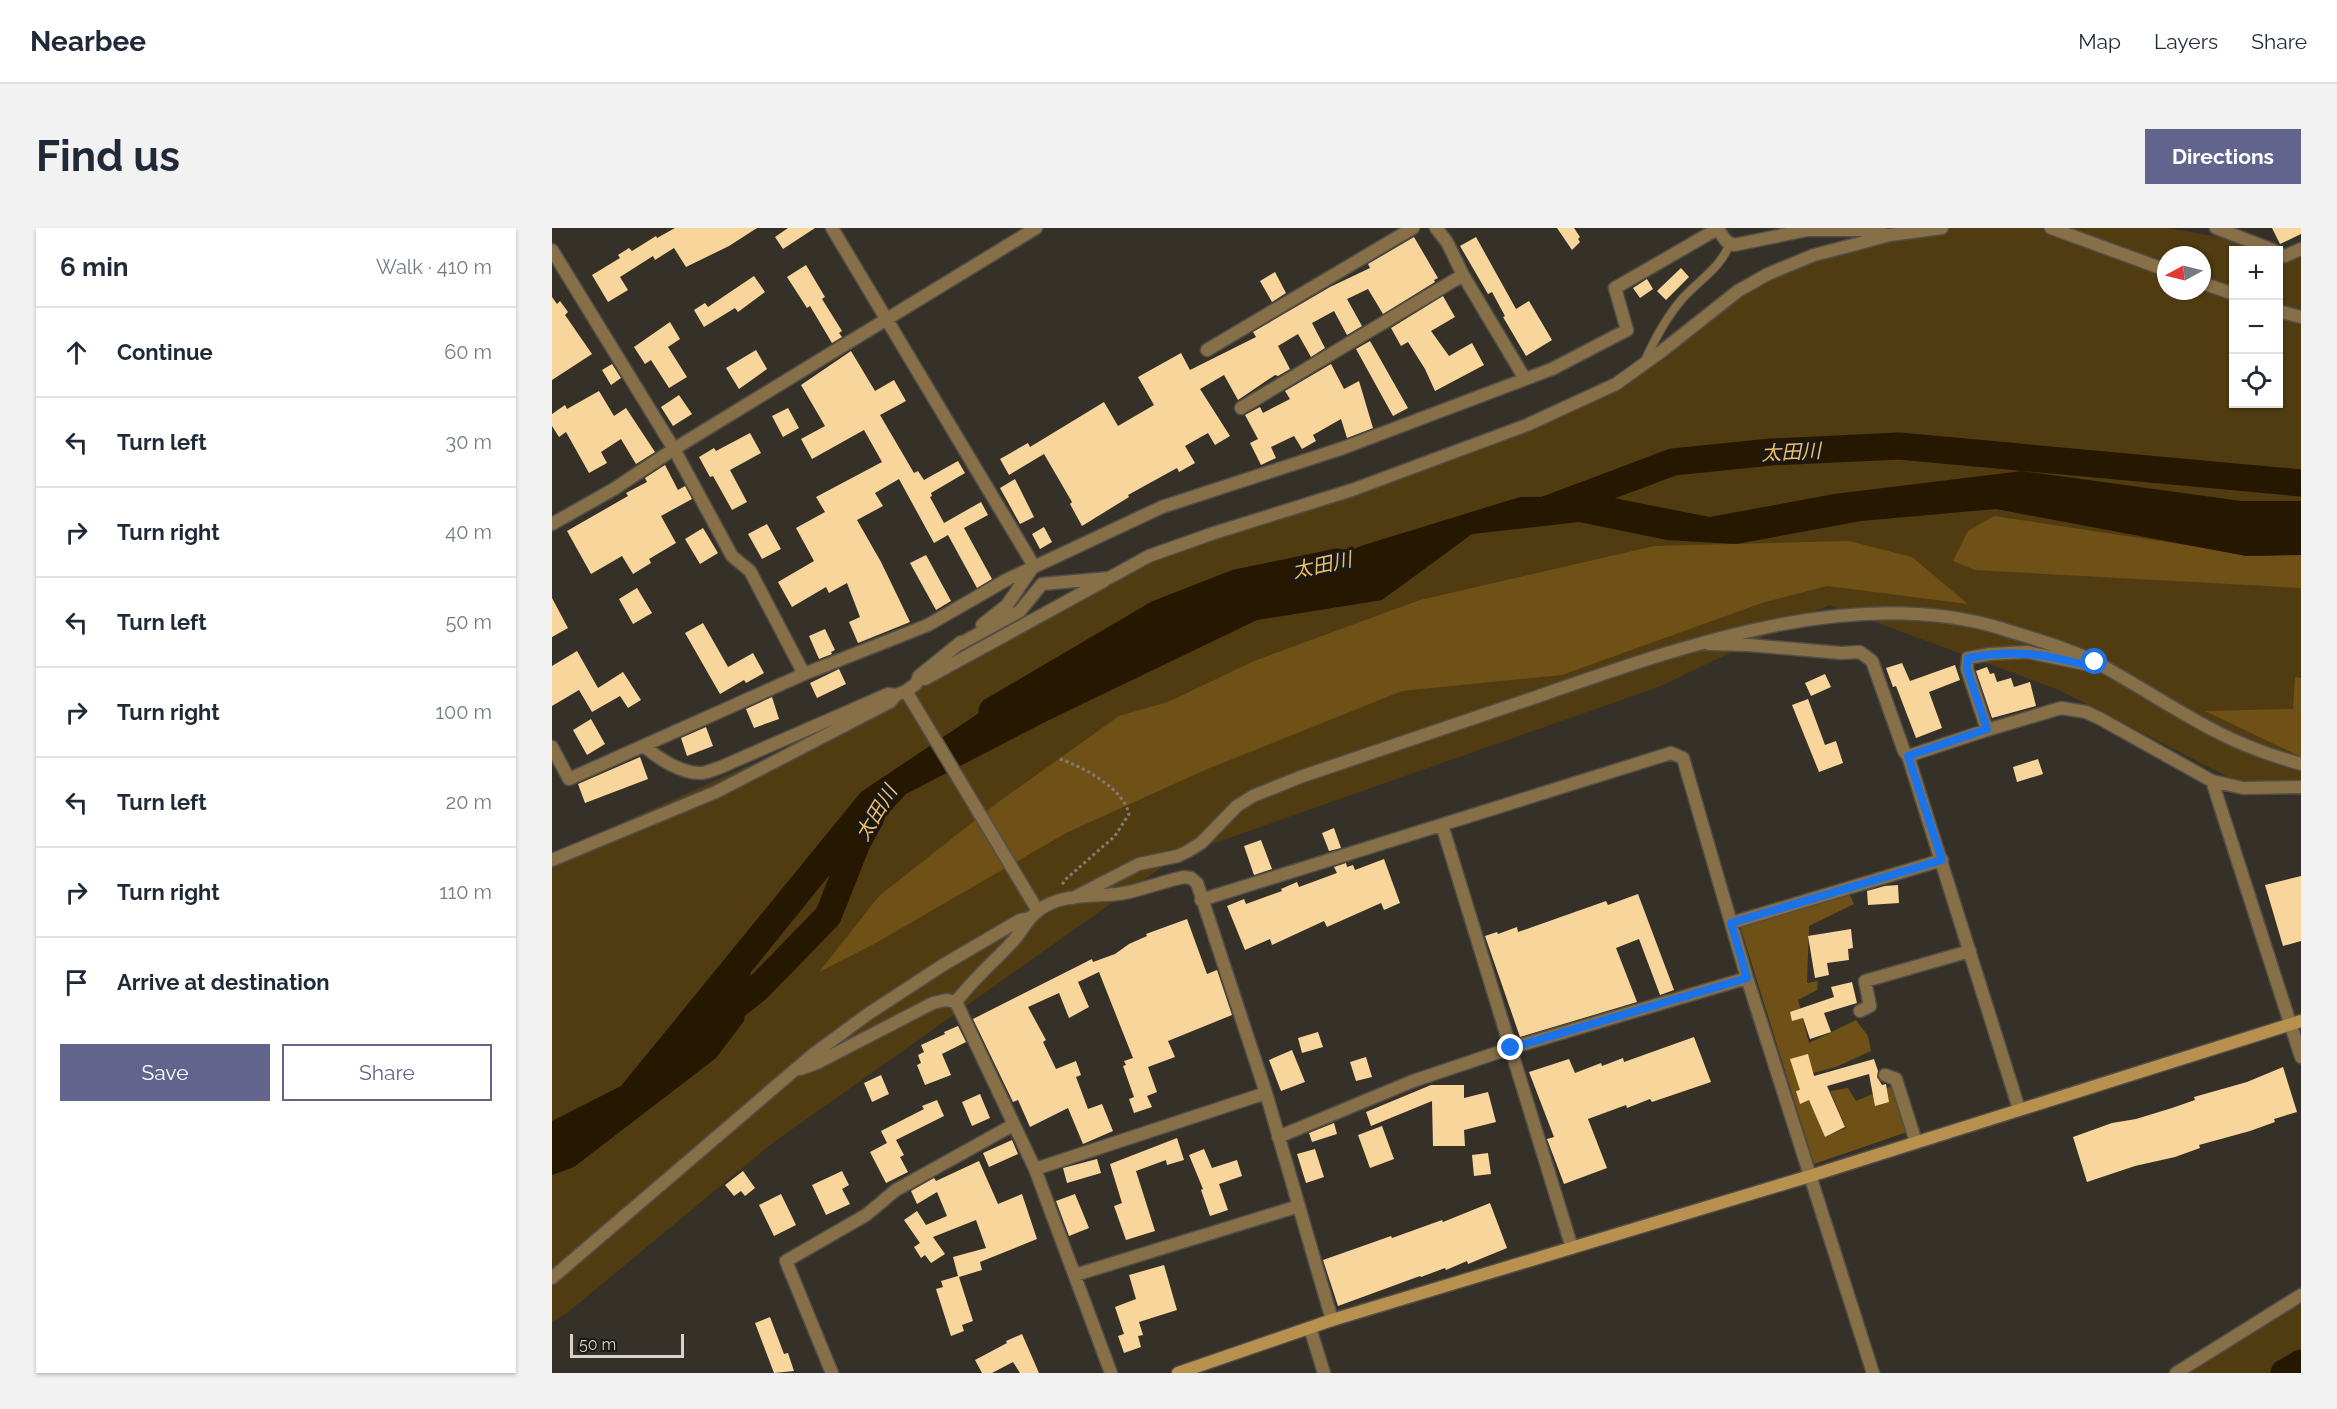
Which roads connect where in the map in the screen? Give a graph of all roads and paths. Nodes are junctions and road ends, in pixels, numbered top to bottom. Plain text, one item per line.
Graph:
1 (832, 228) edge
2 (1036, 228) edge
3 (1413, 228) edge
4 (1436, 228) edge
5 (1718, 228) edge
6 (1902, 228) edge
7 (1942, 228) edge
8 (2051, 228) edge
9 (2216, 228) edge
10 (1890, 235) junction
11 (1730, 243) junction
12 (2263, 246) edge
13 (2301, 249) edge
14 (552, 250) edge
15 (2283, 255) edge
16 (2157, 267) edge
17 (1463, 275) junction
18 (2211, 286) edge
19 (2229, 292) edge
20 (2283, 312) edge
21 (2301, 317) edge
22 (887, 319) junction
23 (1207, 350) dead end
24 (1643, 364) junction
25 (1525, 379) junction
26 (1241, 408) dead end
27 (674, 449) junction
28 (552, 524) edge
29 (1034, 566) junction
30 (1109, 578) junction
31 (1706, 643) junction
32 (956, 646) junction
33 (2089, 659) junction
34 (804, 674) junction
35 (908, 692) junction
36 (1987, 729) junction
37 (644, 746) junction
38 (552, 747) edge
39 (1908, 756) junction
40 (1060, 759) dead end
41 (2301, 764) edge
42 (557, 767) edge
43 (2212, 781) junction
44 (2301, 787) edge
45 (1442, 825) junction
46 (552, 860) edge
47 (1942, 860) junction
48 (1073, 898) junction
49 (1201, 900) junction
50 (1051, 903) junction
51 (1033, 911) junction
52 (1731, 923) junction
53 (1970, 951) junction
54 (1747, 978) junction
55 (956, 1002) junction
56 (1860, 1011) dead end
57 (2296, 1022) edge
58 (1511, 1048) junction
59 (2301, 1057) edge
60 (796, 1070) junction
61 (1885, 1075) dead end
62 (1266, 1093) junction
63 (2019, 1109) junction
64 (1012, 1125) junction
65 (1278, 1137) junction
66 (1916, 1142) junction
67 (1035, 1169) junction
68 (1810, 1176) junction
69 (1299, 1206) junction
70 (1572, 1248) junction
71 (1075, 1275) junction
72 (552, 1278) edge
73 (2301, 1295) edge
74 (1332, 1320) junction
75 (1310, 1328) junction
76 (832, 1373) edge
77 (1111, 1373) edge
78 (1178, 1373) edge
79 (1324, 1373) edge
80 (1873, 1373) edge
81 (2176, 1373) edge

1 - 22 street
2 - 22 street
3 - 23 street
4 - 17 street
5 - 11 street
5 - 25 street
6 - 10 street
7 - 10 street
8 - 16 street
9 - 12 street
10 - 11 street
10 - 24 street
11 - 24 lane
13 - 15 street
14 - 27 street
17 - 25 street
17 - 26 street
18 - 19 street
20 - 21 street
22 - 27 street
22 - 29 street
24 - 30 street
25 - 29 street
27 - 28 street
27 - 34 street
29 - 32 street
29 - 34 street
30 - 32 street
30 - 35 street
31 - 33 street
31 - 39 street
31 - 48 street
32 - 35 street
33 - 36 street
33 - 41 street
34 - 37 street
35 - 37 street
35 - 46 street
35 - 51 street
36 - 39 street
36 - 43 street
37 - 42 street
38 - 42 street
39 - 47 street
40 - 50 path
43 - 44 street
43 - 57 street
45 - 49 street
45 - 52 street
45 - 58 street
47 - 52 street
47 - 53 street
48 - 49 street
48 - 50 street
49 - 62 street
50 - 51 street
51 - 55 street
51 - 60 street
52 - 54 street
53 - 56 street
53 - 63 street
54 - 58 street
54 - 68 street
55 - 60 street
55 - 64 street
57 - 59 street
57 - 63 street
58 - 65 street
58 - 70 street
60 - 72 street
61 - 66 street
62 - 65 street
62 - 67 street
63 - 66 street
64 - 67 street
64 - 76 street
65 - 69 street
66 - 68 street
67 - 71 street
68 - 70 street
68 - 80 street
69 - 71 street
69 - 74 street
70 - 74 street
71 - 77 street
73 - 81 street
74 - 75 street
75 - 78 street
75 - 79 street

